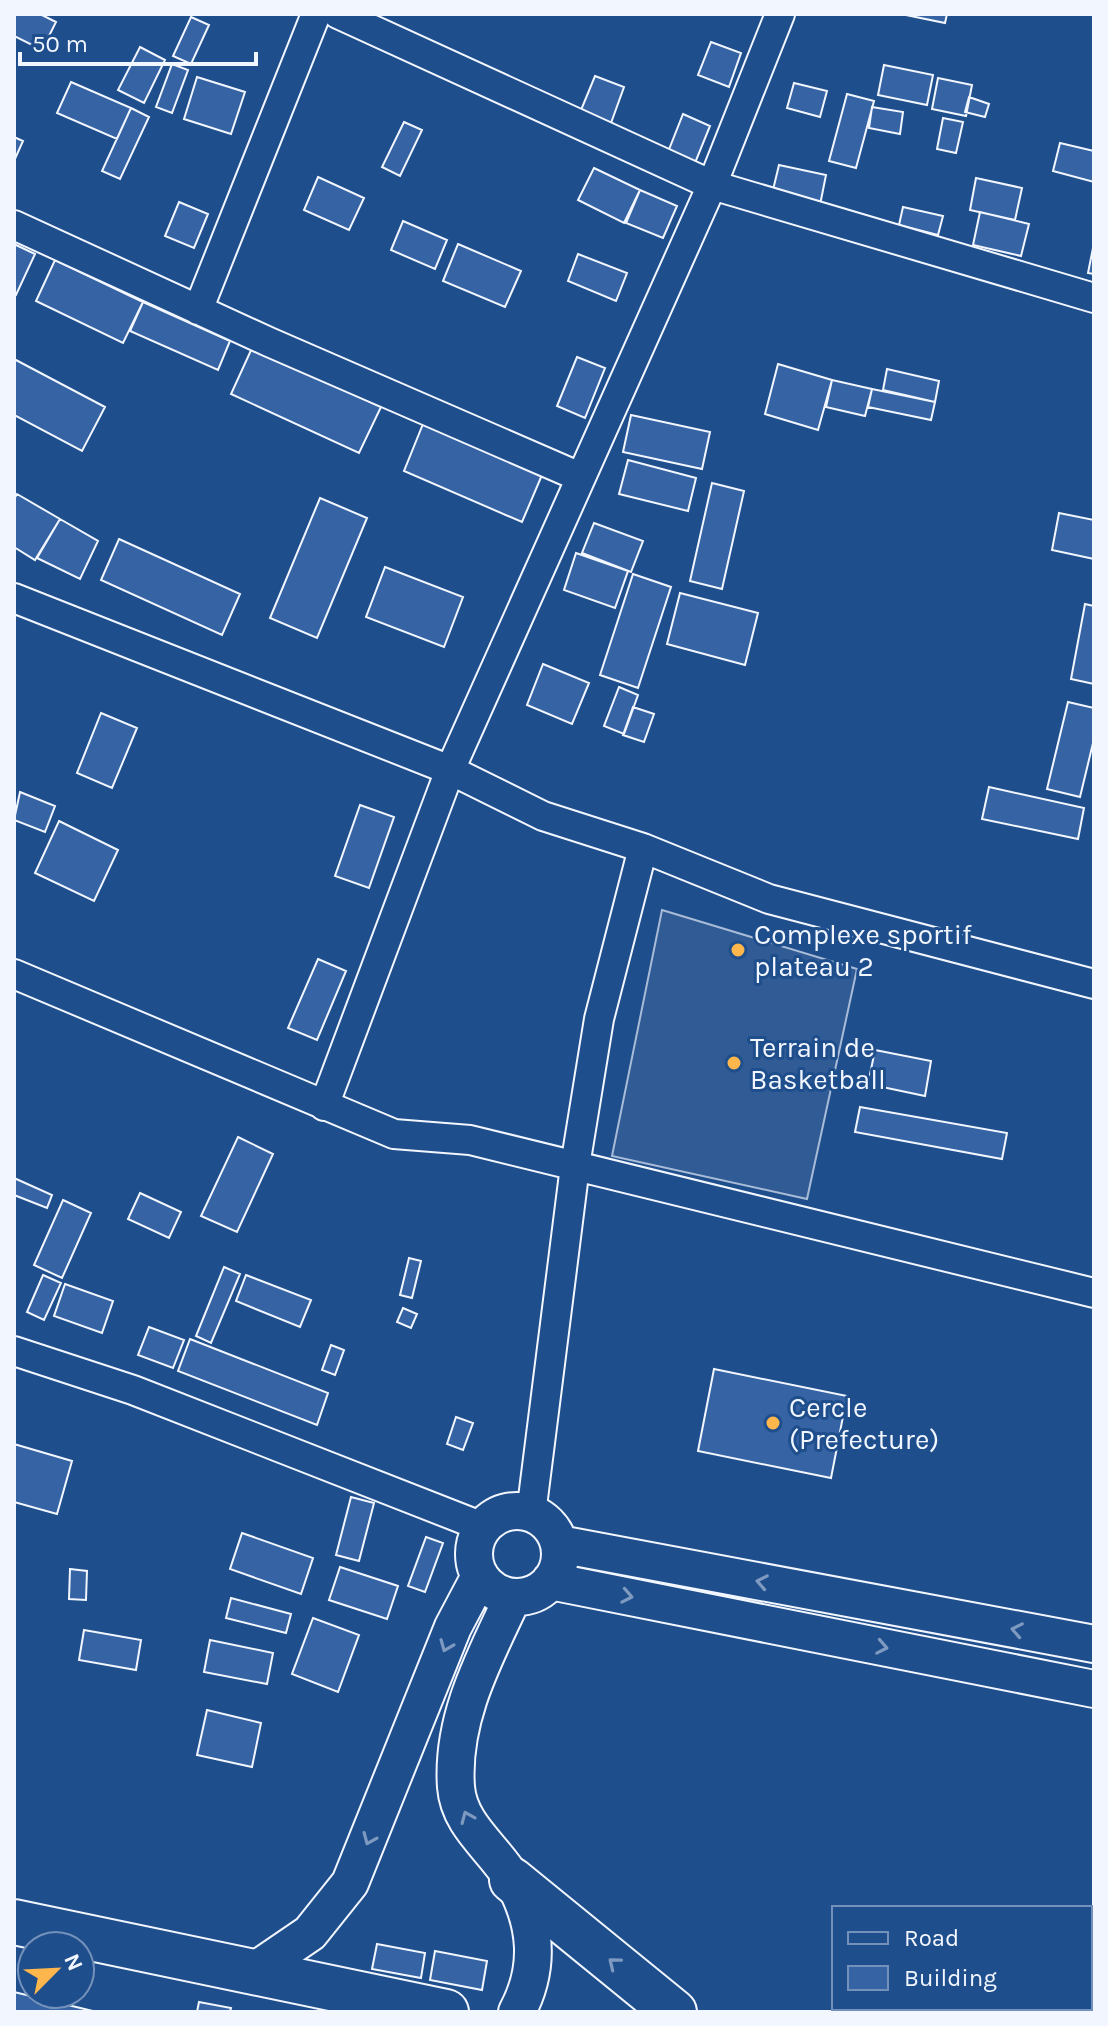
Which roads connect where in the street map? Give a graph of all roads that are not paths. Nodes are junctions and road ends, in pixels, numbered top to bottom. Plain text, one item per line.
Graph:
1 (316, 14) edge
2 (338, 14) edge
3 (780, 14) edge
4 (712, 185) junction
5 (14, 225) edge
6 (1094, 298) edge
7 (198, 310) junction
8 (580, 477) junction
9 (14, 598) edge
10 (450, 770) junction
11 (643, 848) junction
12 (14, 974) edge
13 (1094, 984) edge
14 (324, 1106) junction
15 (575, 1166) junction
16 (1094, 1293) edge
17 (14, 1351) edge
18 (531, 1514) junction
19 (483, 1527) junction
20 (559, 1544) junction
21 (480, 1576) junction
22 (550, 1581) junction
23 (513, 1597) junction
24 (842, 1598) junction
25 (837, 1638) junction
26 (1094, 1644) edge
27 (1094, 1689) edge
28 (512, 1880) junction
29 (14, 1922) edge
30 (250, 1974) junction
31 (446, 2012) edge
32 (517, 2012) edge
33 (674, 2012) edge

1 - 7 street
2 - 4 street
3 - 4 street
4 - 6 street
4 - 8 street
5 - 7 street
7 - 8 street
8 - 10 street
9 - 10 street
10 - 11 street
10 - 14 street
11 - 13 street
11 - 15 street
12 - 14 street
14 - 15 street
15 - 16 street
15 - 18 street
17 - 19 street
18 - 19 street
18 - 20 street
19 - 21 street
20 - 22 street
24 -> 20 street
21 - 23 street
21 -> 30 street
22 - 23 street
22 -> 25 street
28 -> 23 street
24 - 25 street
26 -> 24 street
25 -> 27 street
28 - 32 street
33 -> 28 main road
29 - 30 main road
30 - 31 main road

